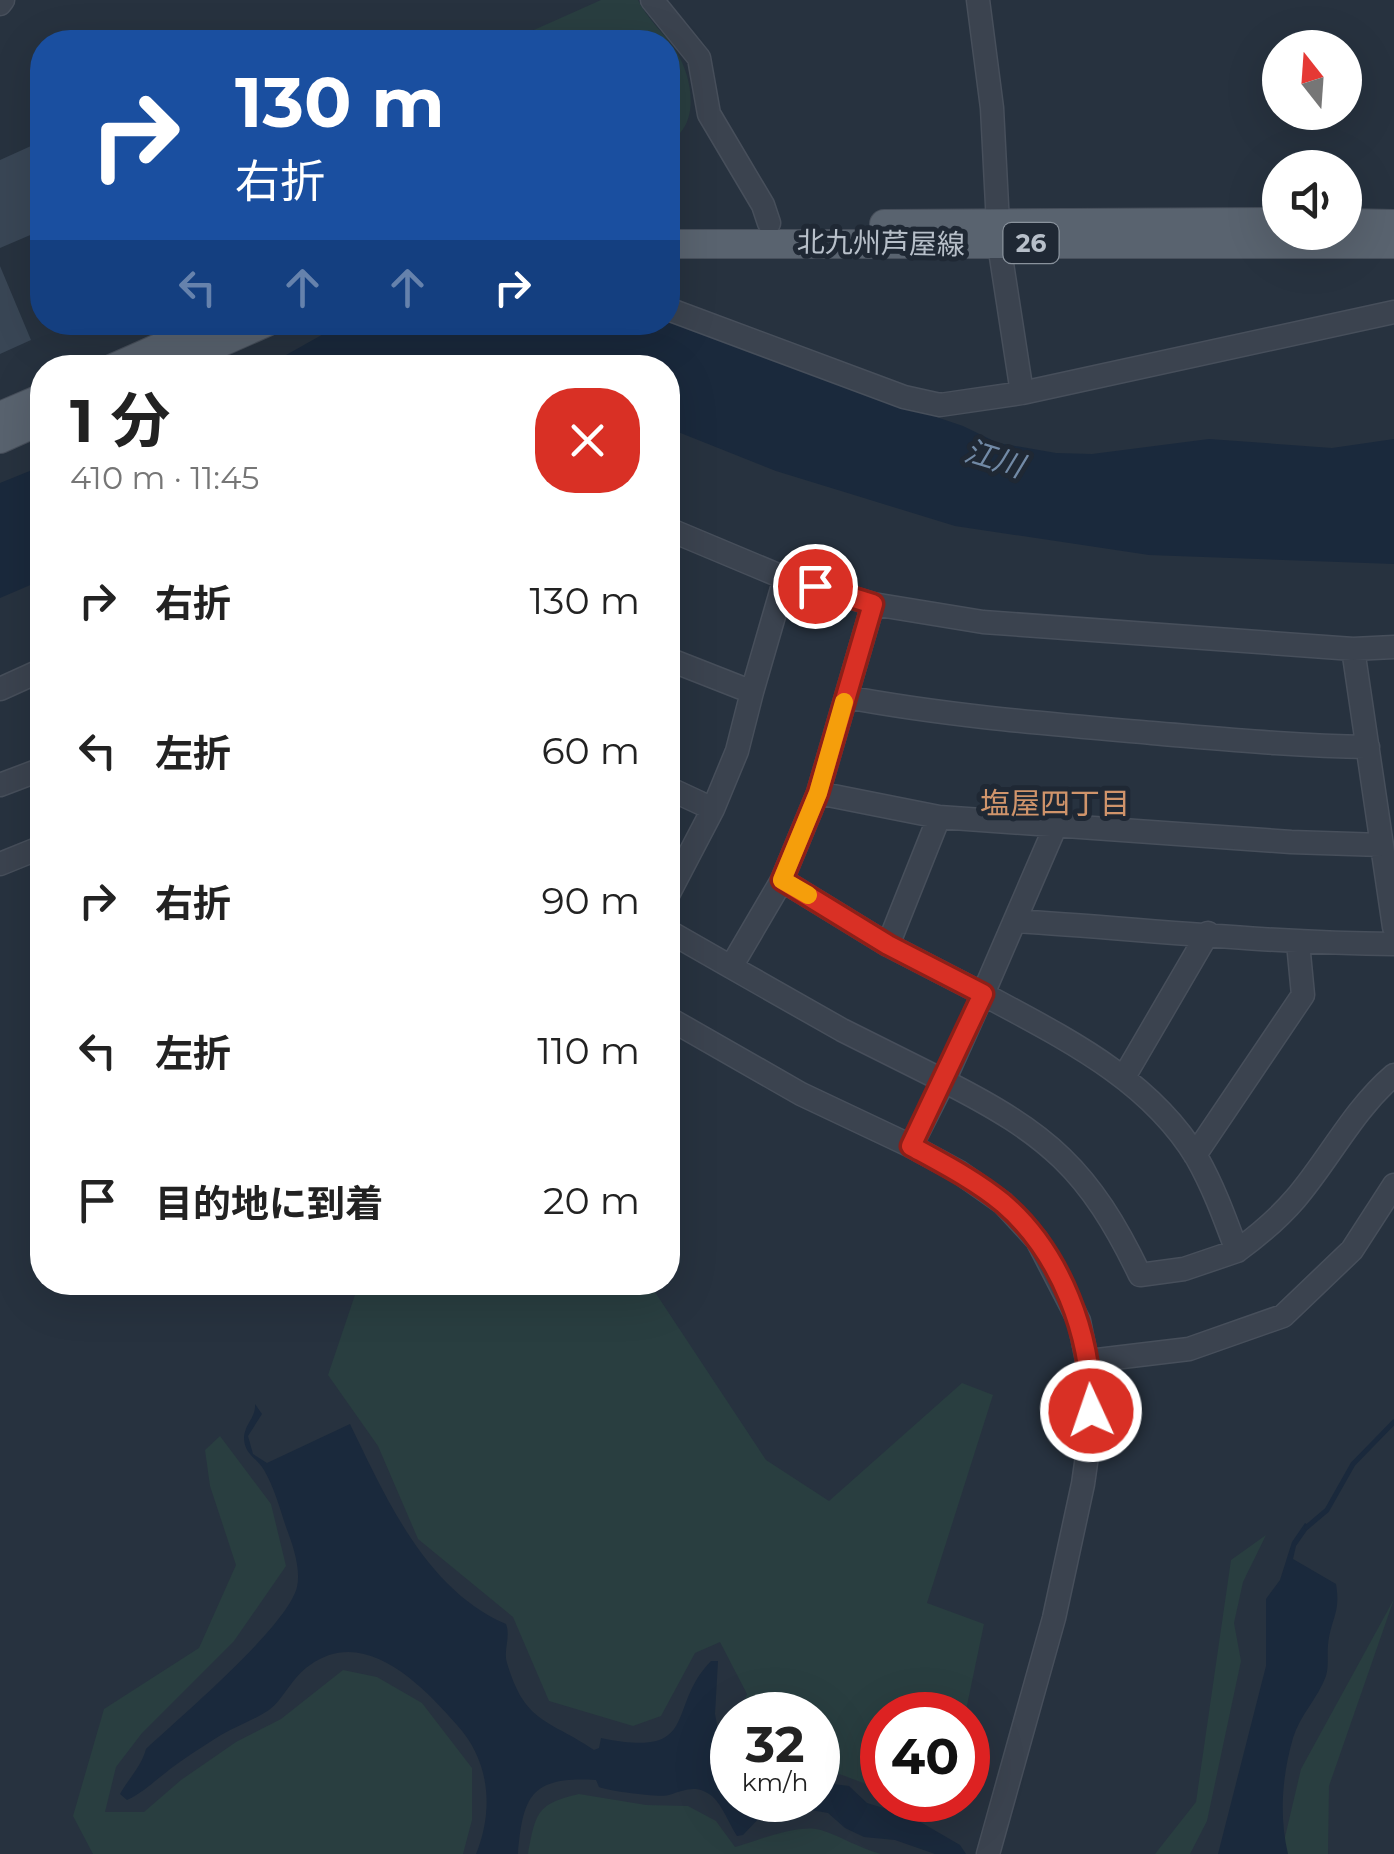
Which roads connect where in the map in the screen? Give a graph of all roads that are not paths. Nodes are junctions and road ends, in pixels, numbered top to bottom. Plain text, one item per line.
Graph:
1 (652, 0) edge
2 (978, 0) edge
3 (676, 30) edge
4 (680, 35) edge
5 (770, 223) junction
6 (1262, 223) edge
7 (1362, 223) edge
8 (1394, 224) edge
9 (680, 225) edge
10 (999, 234) junction
11 (680, 244) edge
12 (1394, 244) edge
13 (1394, 312) edge
14 (680, 313) edge
15 (188, 335) edge
16 (238, 335) edge
17 (142, 355) edge
18 (193, 355) edge
19 (1022, 393) junction
20 (30, 403) edge
21 (0, 416) edge
22 (30, 425) edge
23 (0, 439) edge
24 (680, 534) edge
25 (786, 578) junction
26 (873, 604) junction
27 (1394, 647) edge
28 (1354, 649) junction
29 (680, 664) edge
30 (30, 675) edge
31 (0, 689) edge
32 (752, 692) junction
33 (846, 697) junction
34 (1368, 747) junction
35 (30, 774) edge
36 (0, 785) edge
37 (818, 793) junction
38 (680, 794) edge
39 (713, 809) junction
40 (939, 817) junction
41 (1056, 824) junction
42 (1382, 845) junction
43 (30, 852) edge
44 (0, 864) edge
45 (680, 872) edge
46 (782, 880) junction
47 (1015, 921) junction
48 (1394, 927) edge
49 (1208, 933) junction
50 (680, 937) edge
51 (1298, 943) junction
52 (1394, 944) edge
53 (888, 945) junction
54 (730, 966) junction
55 (983, 994) junction
56 (680, 1025) edge
57 (1394, 1075) edge
58 (1124, 1077) junction
59 (944, 1081) junction
60 (911, 1146) junction
61 (1195, 1155) junction
62 (1394, 1185) edge
63 (1237, 1251) junction
64 (1089, 1361) junction
65 (989, 1848) edge

1 - 3 street
2 - 10 street
4 - 5 street
5 - 9 main road, 北九州芦屋線 / 26
5 - 10 main road, 北九州芦屋線 / 26
6 - 10 main road, 北九州芦屋線 / 26
7 - 8 main road
10 - 11 main road, 北九州芦屋線 / 26
10 - 12 main road, 北九州芦屋線 / 26
10 - 19 street
13 - 19 street
14 - 19 street
15 - 17 main road
16 - 18 main road
20 - 21 main road
22 - 23 main road
24 - 25 street
25 - 26 street
25 - 32 street
26 - 28 street
26 - 33 street
27 - 28 street
28 - 34 street
29 - 32 street
30 - 31 street
32 - 39 street
33 - 34 street
33 - 37 street
34 - 42 street
35 - 36 street
37 - 40 street
37 - 46 street
38 - 39 street
39 - 45 street
40 - 41 street
40 - 53 street
41 - 42 street
41 - 47 street
42 - 48 street
43 - 44 street
46 - 53 street
46 - 54 street
47 - 49 street
47 - 55 street
49 - 51 street
49 - 58 street
50 - 54 street
51 - 52 street
51 - 61 street
53 - 55 street
54 - 59 street
55 - 58 street
55 - 59 street
56 - 60 street
57 - 63 street
58 - 61 street
59 - 60 street
59 - 63 street
60 - 64 street
61 - 63 street
62 - 64 street
64 - 65 street

